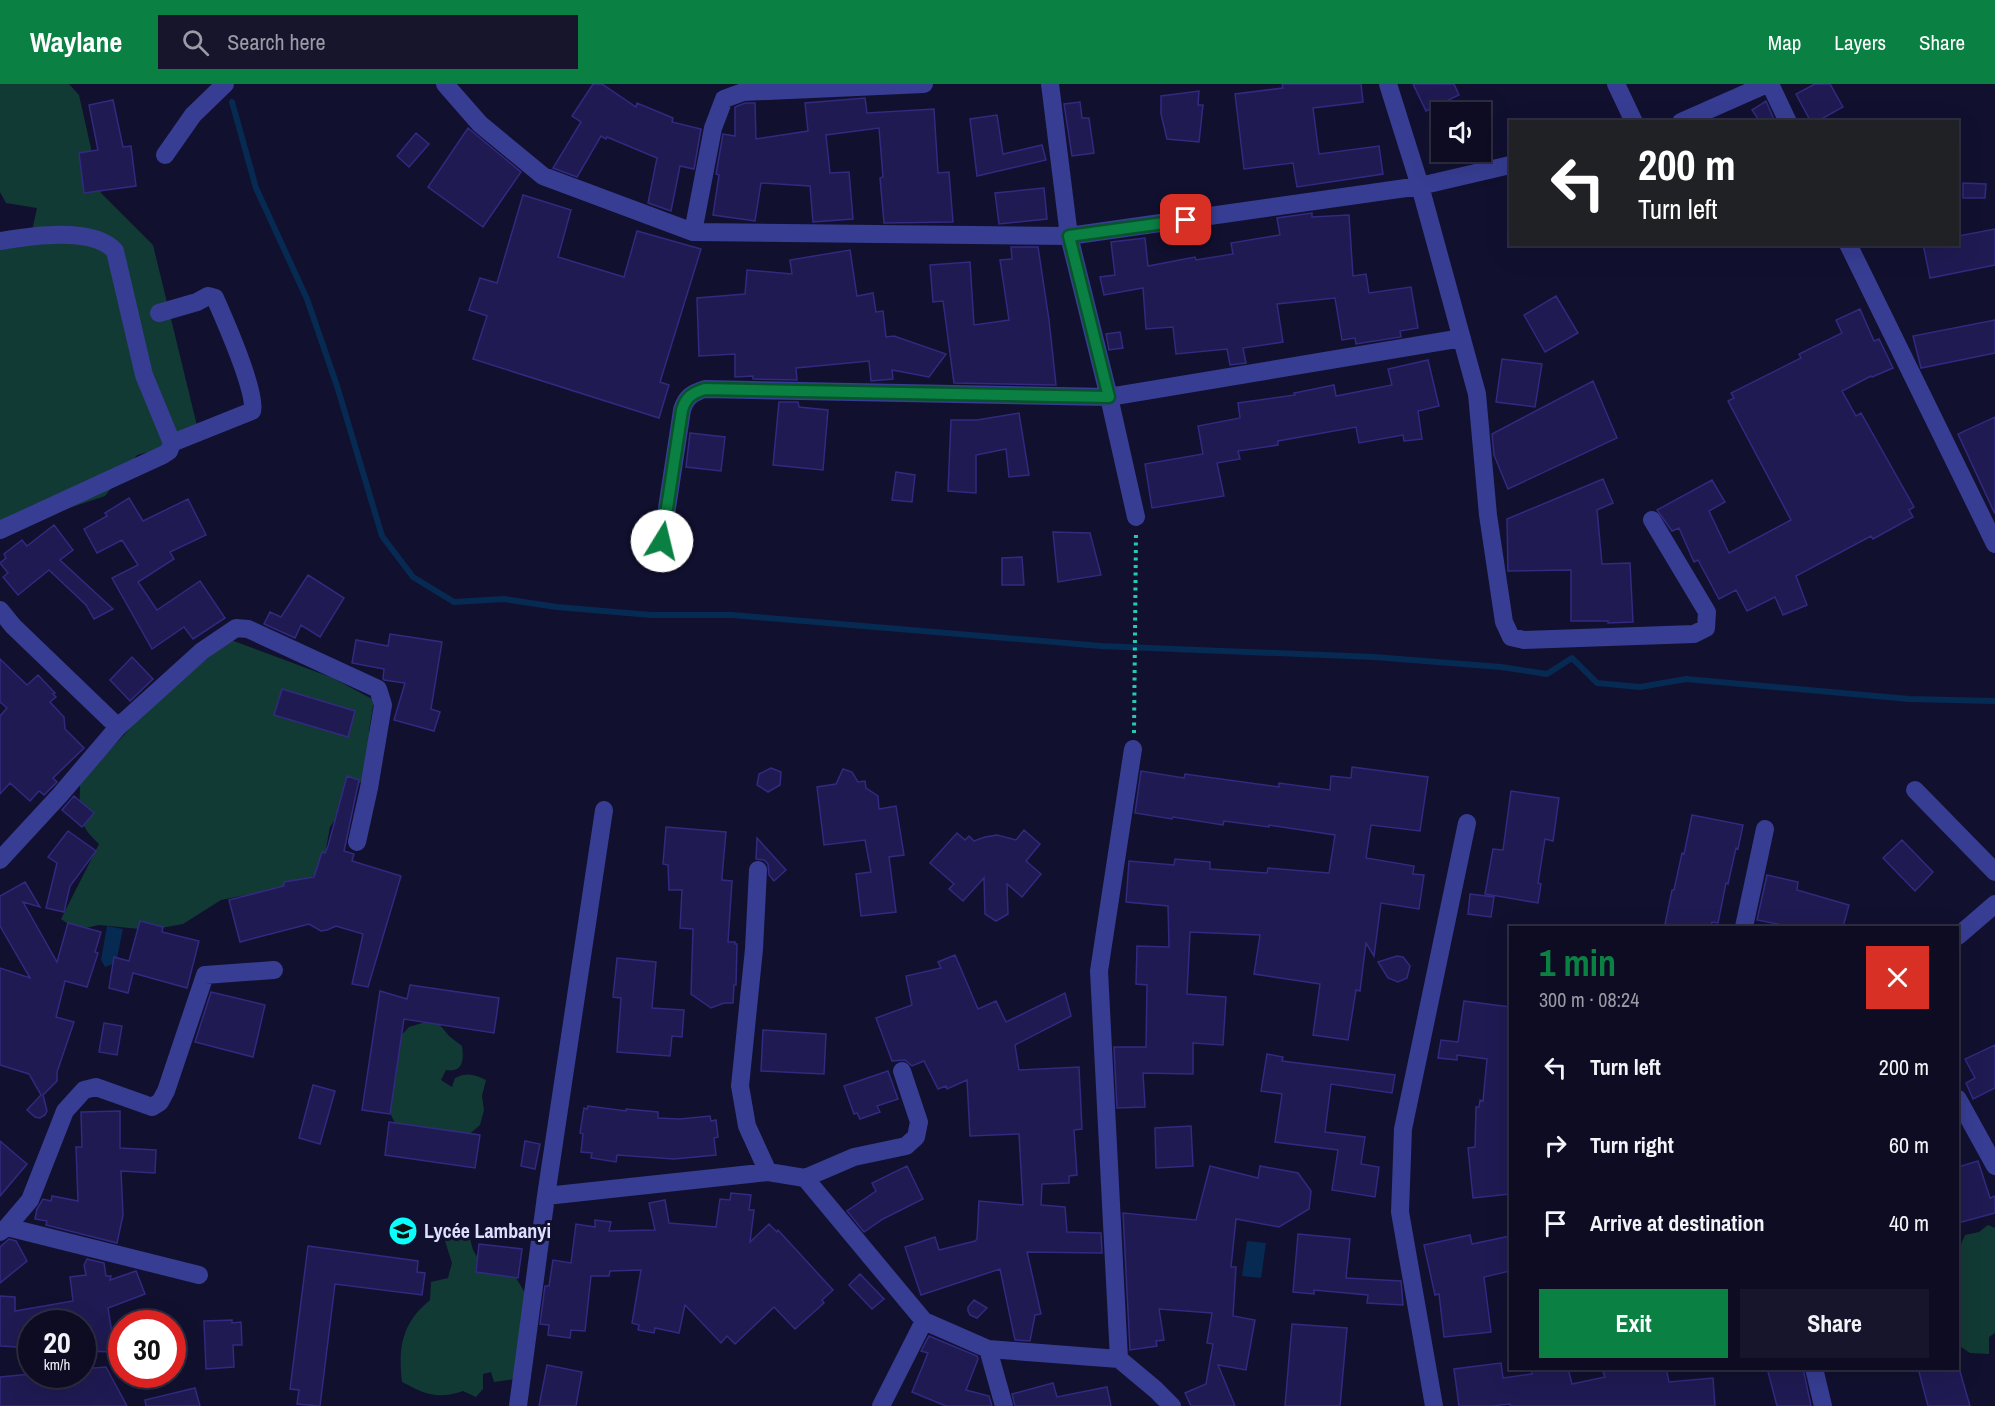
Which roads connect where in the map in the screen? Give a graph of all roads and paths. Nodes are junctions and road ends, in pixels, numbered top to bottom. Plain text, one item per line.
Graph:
1 (225, 84) edge
2 (445, 84) edge
3 (924, 84) edge
4 (1050, 84) edge
5 (1388, 84) edge
6 (1616, 84) edge
7 (1768, 84) edge
8 (1633, 120) edge
9 (1686, 120) edge
10 (1787, 120) edge
11 (165, 155) dead end
12 (1509, 165) edge
13 (1420, 186) junction
14 (693, 232) junction
15 (1069, 236) junction
16 (0, 241) edge
17 (1849, 246) edge
18 (159, 313) dead end
19 (1462, 338) junction
20 (1109, 397) junction
21 (172, 443) junction
22 (1136, 518) joint
23 (1652, 520) dead end
24 (0, 530) edge
25 (662, 541) dead end
26 (1995, 544) edge
27 (0, 610) edge
28 (118, 727) junction
29 (1133, 749) joint
30 (1916, 790) dead end
31 (604, 810) dead end
32 (1467, 823) dead end
33 (1765, 829) dead end
34 (357, 842) dead end
35 (0, 860) edge
36 (758, 870) dead end
37 (1995, 872) edge
38 (1995, 904) edge
39 (1744, 926) edge
40 (1959, 935) edge
41 (274, 970) dead end
42 (902, 1071) dead end
43 (1959, 1101) edge
44 (1995, 1166) edge
45 (768, 1172) junction
46 (805, 1178) junction
47 (546, 1196) junction
48 (3, 1229) edge
49 (199, 1275) dead end
50 (924, 1321) junction
51 (988, 1349) junction
52 (1119, 1359) junction
53 (1814, 1370) edge
54 (518, 1406) edge
55 (881, 1406) edge
56 (1004, 1406) edge
57 (1172, 1406) edge
58 (1434, 1406) edge
59 (1823, 1406) edge

1 - 11 street
2 - 14 street
3 - 14 street
4 - 15 street
5 - 13 street
6 - 8 street
7 - 9 street
7 - 10 street
12 - 13 street
13 - 15 street
13 - 19 street
14 - 15 street
15 - 20 street
16 - 21 street
17 - 26 street
18 - 21 street
19 - 20 street
19 - 23 street
20 - 22 street
20 - 25 street
21 - 24 street
22 - 29 path
27 - 28 street
28 - 34 street
28 - 35 street
29 - 52 street
30 - 37 street
31 - 47 street
32 - 58 street
33 - 39 street
36 - 45 street
38 - 40 street
41 - 48 street
42 - 46 street
43 - 44 street
45 - 46 street
45 - 47 street
46 - 50 street
47 - 54 street
48 - 49 street
50 - 51 street
50 - 55 street
51 - 52 street
51 - 56 street
52 - 57 street
53 - 59 street

